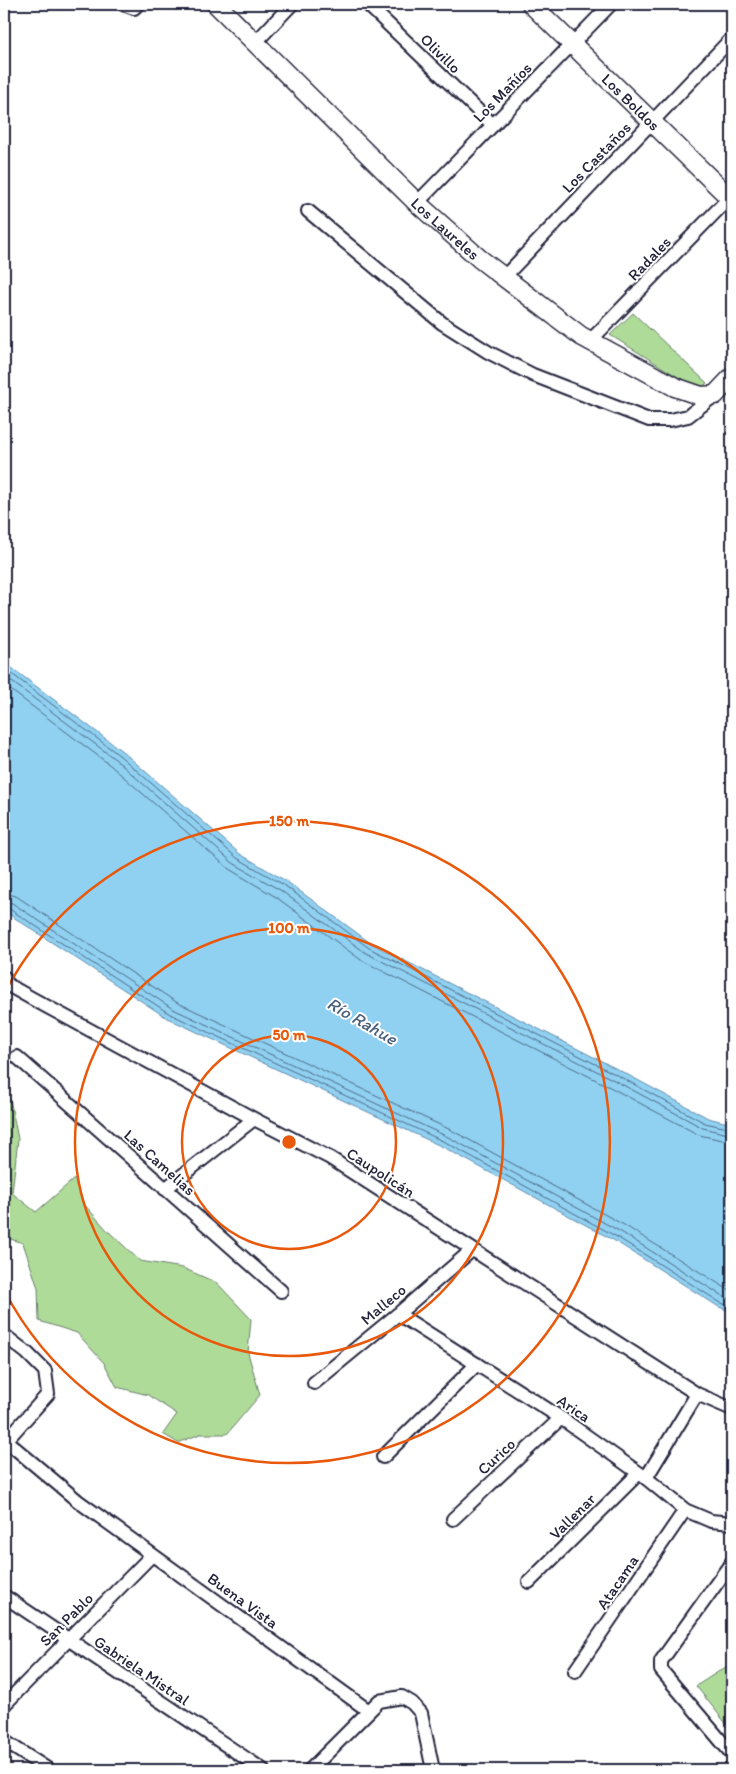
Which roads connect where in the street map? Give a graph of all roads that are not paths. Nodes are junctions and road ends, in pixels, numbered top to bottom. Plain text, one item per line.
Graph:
1 (216, 4) edge
2 (292, 4) edge
3 (367, 4) edge
4 (530, 4) edge
5 (611, 4) edge
6 (731, 40) edge
7 (255, 43) junction
8 (572, 44) junction
9 (652, 122) junction
10 (493, 125) junction
11 (731, 198) edge
12 (416, 204) junction
13 (308, 211) dead end
14 (504, 277) junction
15 (591, 340) junction
16 (732, 378) edge
17 (715, 396) junction
18 (4, 978) edge
19 (17, 1057) dead end
20 (254, 1119) junction
21 (165, 1189) junction
22 (472, 1250) junction
23 (281, 1291) dead end
24 (398, 1314) junction
25 (4, 1335) edge
26 (477, 1364) junction
27 (314, 1383) dead end
28 (698, 1394) junction
29 (732, 1409) edge
30 (561, 1418) junction
31 (4, 1441) edge
32 (383, 1457) dead end
33 (642, 1476) junction
34 (685, 1510) junction
35 (453, 1518) dead end
36 (732, 1523) edge
37 (152, 1555) junction
38 (732, 1562) edge
39 (529, 1582) dead end
40 (4, 1596) edge
41 (68, 1640) junction
42 (575, 1672) dead end
43 (4, 1705) edge
44 (369, 1710) junction
45 (4, 1741) edge
46 (732, 1754) edge
47 (49, 1770) edge
48 (263, 1770) edge
49 (310, 1770) edge
50 (433, 1770) edge

1 - 7 street, Los Laureles
2 - 7 street
3 - 10 street, Olivillo
4 - 8 street, Los Boldos
5 - 8 street, Los Mañíos
6 - 9 street, Los Castaños
7 - 12 street, Los Laureles
8 - 9 street, Los Boldos
8 - 10 street, Los Mañíos
9 - 11 street, Los Boldos
9 - 14 street, Los Castaños
10 - 12 street, Los Mañíos
11 - 15 street, Radales
12 - 14 street, Los Laureles
13 - 17 street
14 - 15 street, Los Laureles
15 - 17 street, Los Laureles
16 - 17 street
18 - 20 street, Caupolicán
19 - 21 street, Las Camelias
20 - 21 street
20 - 22 street, Caupolicán
21 - 23 street, Las Camelias
22 - 24 street, Malleco
22 - 28 street, Caupolicán
24 - 26 street, Arica
24 - 27 street, Malleco
25 - 31 street
26 - 30 street, Arica
26 - 32 street
28 - 29 street, Caupolicán
28 - 33 street, Vallenar
30 - 33 street, Arica
30 - 35 street, Curico
31 - 37 street, Buena Vista
33 - 34 street, Arica
33 - 39 street, Vallenar
34 - 36 street, Arica
34 - 42 street, Atacama
37 - 41 street, San Pablo
37 - 44 street, Buena Vista
38 - 46 street
40 - 41 street, Gabriela Mistral
41 - 43 street, San Pablo
41 - 48 street, Gabriela Mistral
44 - 49 street
44 - 50 street
45 - 47 street

